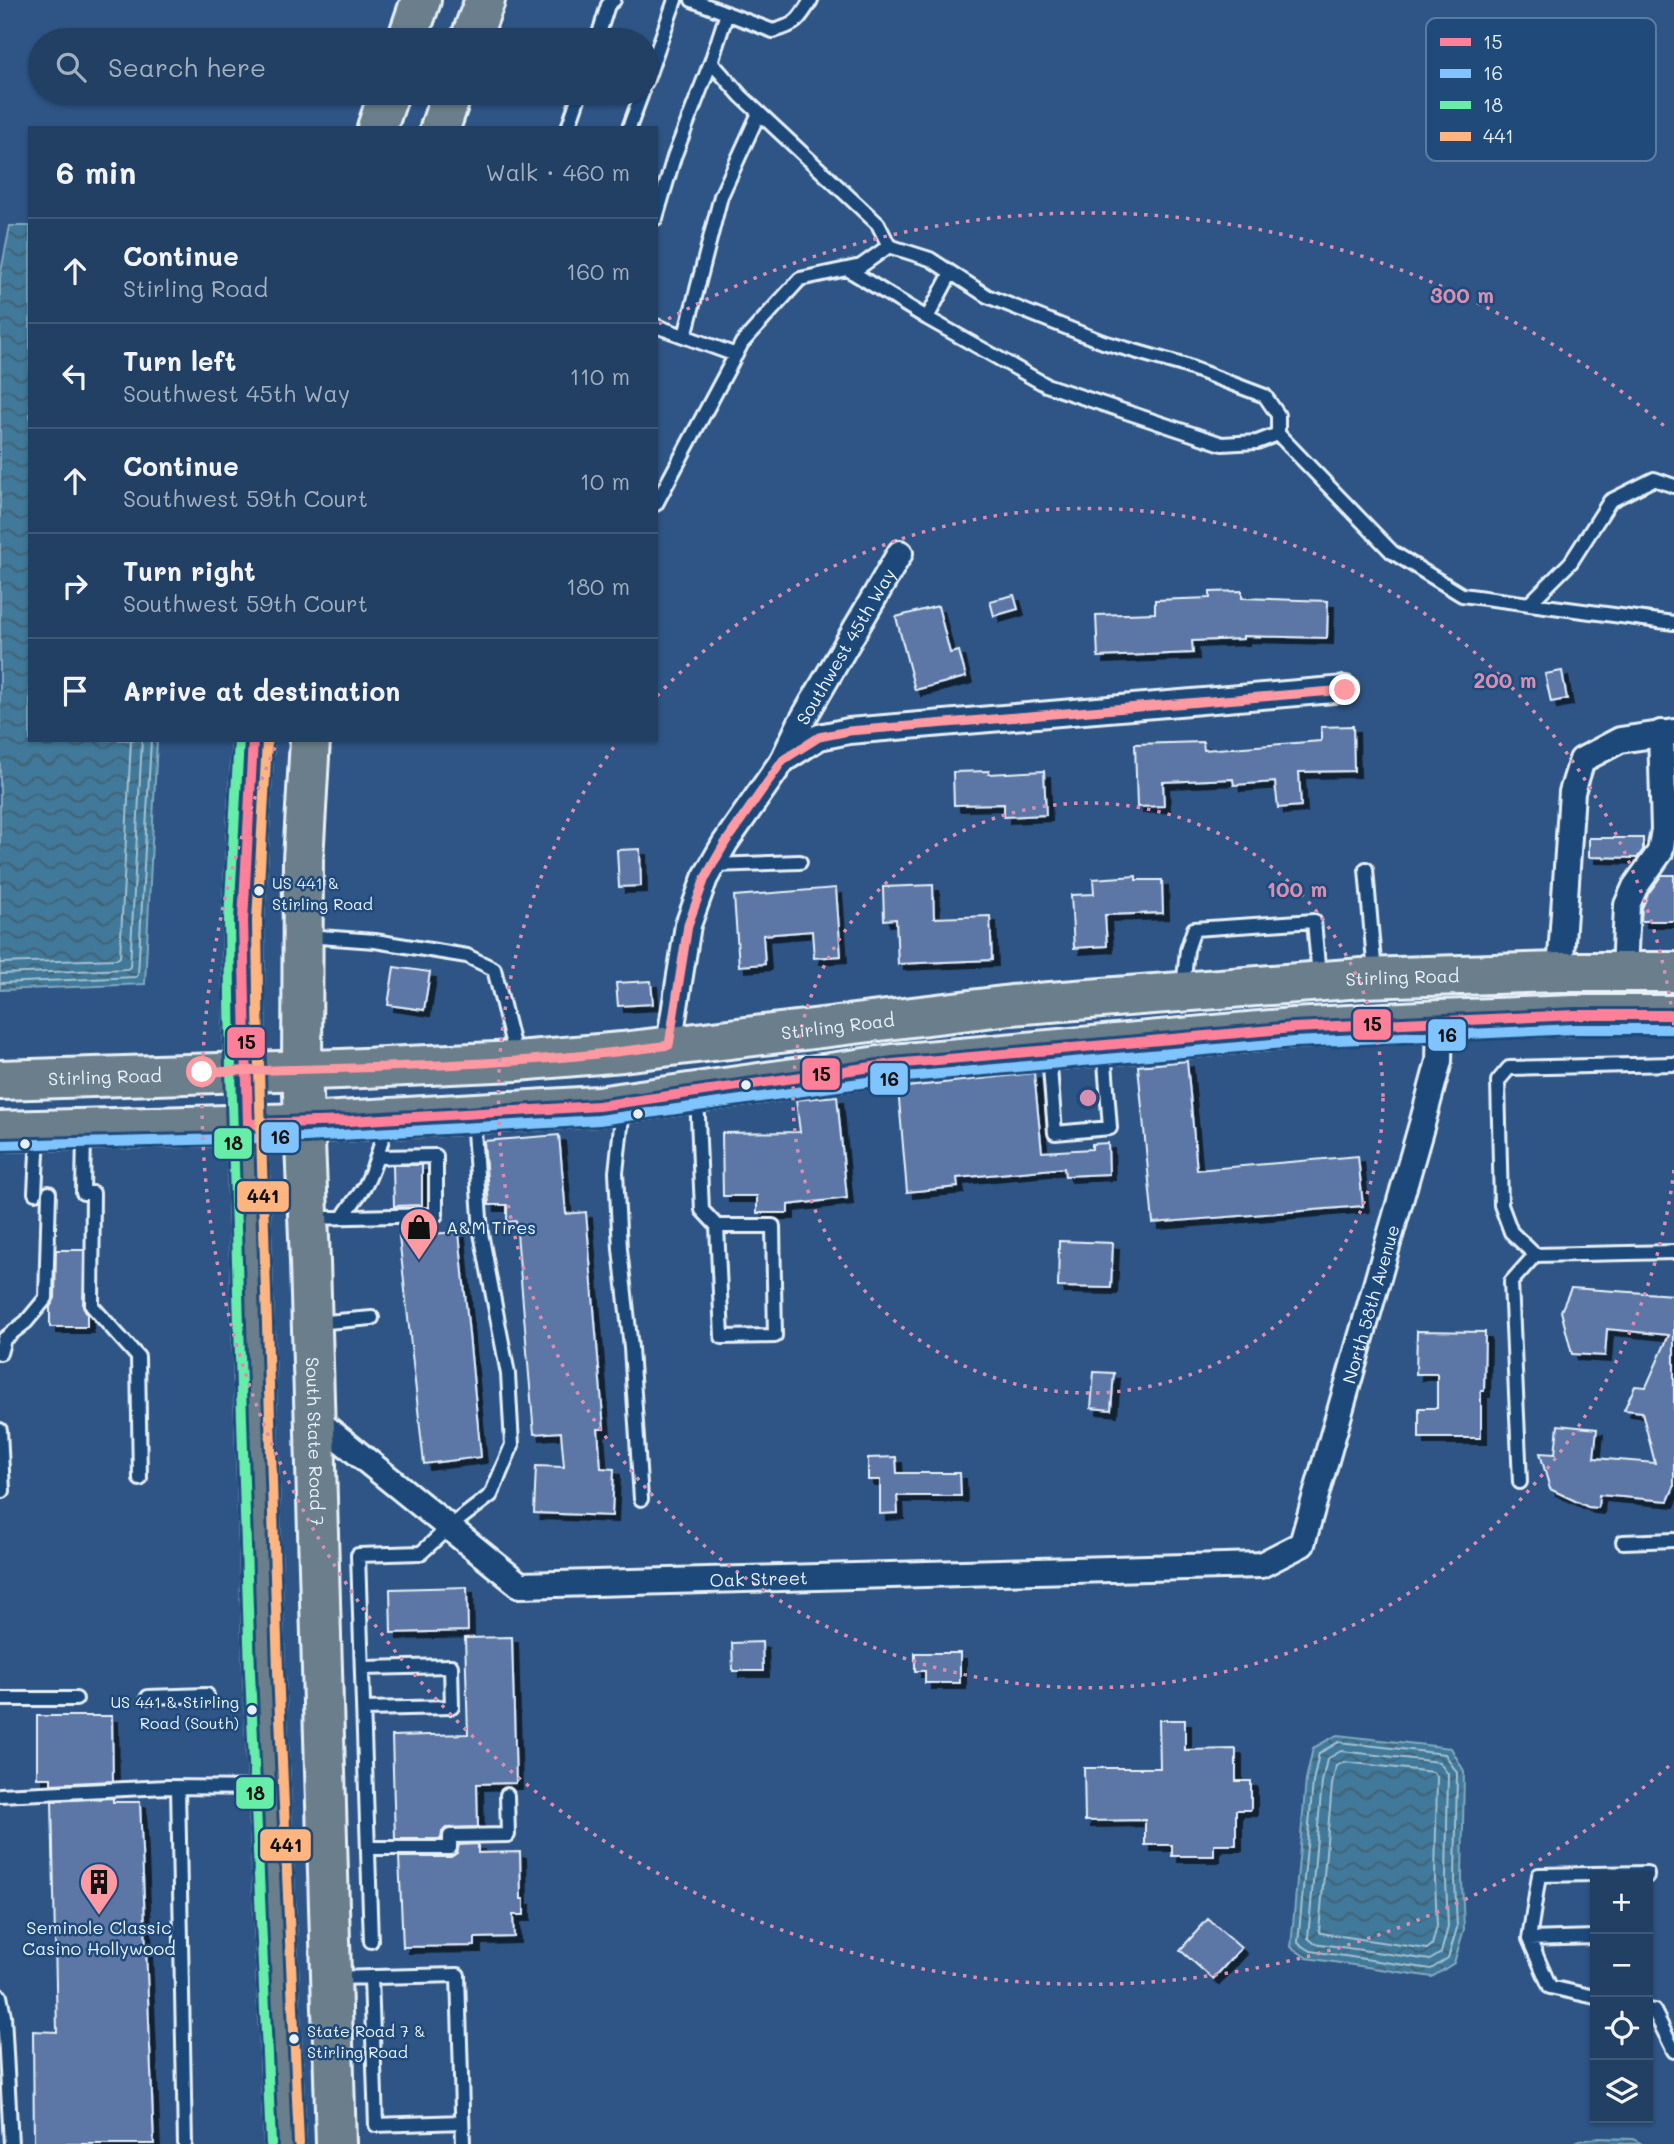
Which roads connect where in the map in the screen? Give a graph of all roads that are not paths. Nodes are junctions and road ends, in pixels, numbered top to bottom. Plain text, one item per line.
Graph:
1 (421, 0) edge
2 (485, 0) edge
3 (614, 0) edge
4 (675, 0) edge
5 (692, 0) edge
6 (811, 0) edge
7 (727, 13) junction
8 (411, 28) edge
9 (474, 28) edge
10 (601, 28) edge
11 (658, 48) edge
12 (711, 62) junction
13 (385, 105) edge
14 (448, 105) edge
15 (576, 105) edge
16 (638, 105) edge
17 (760, 113) junction
18 (378, 126) edge
19 (441, 126) edge
20 (569, 126) edge
21 (630, 126) edge
22 (658, 211) edge
23 (889, 246) junction
24 (847, 269) junction
25 (951, 273) junction
26 (928, 318) junction
27 (658, 327) edge
28 (685, 335) junction
29 (736, 355) junction
30 (1278, 434) junction
31 (1674, 486) edge
32 (658, 500) edge
33 (900, 552) dead end
34 (1530, 603) junction
35 (1674, 623) edge
36 (1345, 690) dead end
37 (1668, 732) edge
38 (253, 742) edge
39 (310, 742) edge
40 (783, 760) junction
41 (800, 862) dead end
42 (712, 865) junction
43 (1366, 869) dead end
44 (302, 936) junction
45 (1560, 972) junction
46 (1623, 972) junction
47 (1674, 972) edge
48 (1375, 978) junction
49 (1319, 981) junction
50 (1183, 991) junction
51 (916, 1015) junction
52 (1674, 1015) edge
53 (1440, 1020) junction
54 (669, 1045) junction
55 (1103, 1045) junction
56 (1049, 1050) junction
57 (517, 1061) junction
58 (1674, 1064) edge
59 (862, 1068) junction
60 (302, 1070) junction
61 (245, 1071) junction
62 (0, 1080) edge
63 (696, 1091) junction
64 (624, 1102) junction
65 (472, 1114) junction
66 (387, 1119) junction
67 (304, 1123) junction
68 (248, 1124) junction
69 (84, 1129) junction
70 (38, 1130) junction
71 (0, 1131) edge
72 (378, 1157) junction
73 (35, 1193) dead end
74 (50, 1193) dead end
75 (325, 1217) junction
76 (717, 1226) junction
77 (1674, 1252) edge
78 (1535, 1255) junction
79 (372, 1318) dead end
80 (312, 1323) junction
81 (0, 1353) edge
82 (314, 1418) junction
83 (0, 1430) edge
84 (140, 1479) dead end
85 (1520, 1482) dead end
86 (3, 1491) dead end
87 (641, 1499) dead end
88 (448, 1528) junction
89 (1674, 1540) edge
90 (1623, 1542) dead end
91 (1261, 1565) joint
92 (362, 1668) junction
93 (207, 1695) dead end
94 (148, 1697) dead end
95 (0, 1699) edge
96 (76, 1699) dead end
97 (364, 1709) junction
98 (178, 1787) junction
99 (269, 1788) junction
100 (0, 1795) edge
101 (507, 1795) dead end
102 (327, 1846) junction
103 (369, 1848) junction
104 (1590, 1874) edge
105 (1590, 1937) edge
106 (1529, 1940) junction
107 (371, 1941) dead end
108 (371, 1977) junction
109 (331, 1978) junction
110 (0, 1996) edge
111 (1590, 1996) edge
112 (1653, 2011) edge
113 (1674, 2051) edge
114 (462, 2122) junction
115 (11, 2144) edge
116 (186, 2144) edge
117 (285, 2144) edge
118 (336, 2144) edge
119 (463, 2144) edge

1 - 8 main road
2 - 9 main road
3 - 10 lane
4 - 11 lane
5 - 7 lane
6 - 7 lane
7 - 12 lane
12 - 17 lane
12 - 22 lane
13 - 18 main road
14 - 19 main road
15 - 20 lane
16 - 21 lane
17 - 23 lane
17 - 28 lane
23 - 24 lane
23 - 25 lane
24 - 26 lane
24 - 29 lane
25 - 26 lane
25 - 30 lane
26 - 30 lane
27 - 28 lane
28 - 29 lane
29 - 32 lane
30 - 34 lane
31 - 34 lane
33 - 40 street, Southwest 45th Way
34 - 35 lane
36 - 40 street
37 - 45 street
37 - 46 street
38 - 61 main road
39 - 44 main road, South State Road 7
40 - 42 street, Southwest 45th Way
41 - 42 lane
42 - 54 street, Southwest 45th Way
43 - 48 lane
44 - 57 lane
44 - 60 main road, South State Road 7
45 - 46 main road, Stirling Road
45 - 48 main road, Stirling Road
46 - 47 main road, Stirling Road
48 - 49 main road, Stirling Road
49 - 50 main road, Stirling Road
49 - 50 lane
50 - 51 main road, Stirling Road
51 - 54 main road, Stirling Road
51 - 59 main road
52 - 53 main road
53 - 55 main road
53 - 91 street, North 58th Avenue
54 - 57 main road, Stirling Road
55 - 56 main road
55 - 56 lane
56 - 59 main road
57 - 60 main road, Stirling Road
58 - 78 lane
59 - 63 main road
60 - 61 main road, Stirling Road
60 - 67 main road, South State Road 7
61 - 62 main road, Stirling Road
61 - 68 main road
63 - 64 main road
63 - 76 lane
64 - 65 main road
64 - 87 lane
65 - 66 main road
65 - 88 lane
66 - 67 main road
66 - 72 lane
67 - 68 main road
67 - 75 main road, South State Road 7
68 - 69 main road
68 - 99 main road
69 - 70 main road
69 - 84 lane
70 - 71 main road
70 - 73 lane
72 - 75 lane
72 - 75 lane
74 - 81 lane
75 - 80 main road, South State Road 7
76 - 76 lane
77 - 78 lane
78 - 85 lane
79 - 80 lane
80 - 82 main road, South State Road 7
82 - 88 street, Oak Street
82 - 102 main road, South State Road 7
83 - 86 lane
88 - 91 street, Oak Street
88 - 92 lane
89 - 90 lane
92 - 97 lane
92 - 97 lane
93 - 94 lane
95 - 96 lane
97 - 103 lane
98 - 99 lane
98 - 100 lane
98 - 116 lane
99 - 102 main road
99 - 117 main road
101 - 103 lane
102 - 109 main road, South State Road 7
103 - 107 lane
104 - 106 lane
105 - 106 lane
106 - 111 lane
108 - 109 lane
108 - 114 lane
108 - 114 lane
109 - 118 main road, South State Road 7
110 - 115 lane
112 - 113 lane
114 - 119 lane

